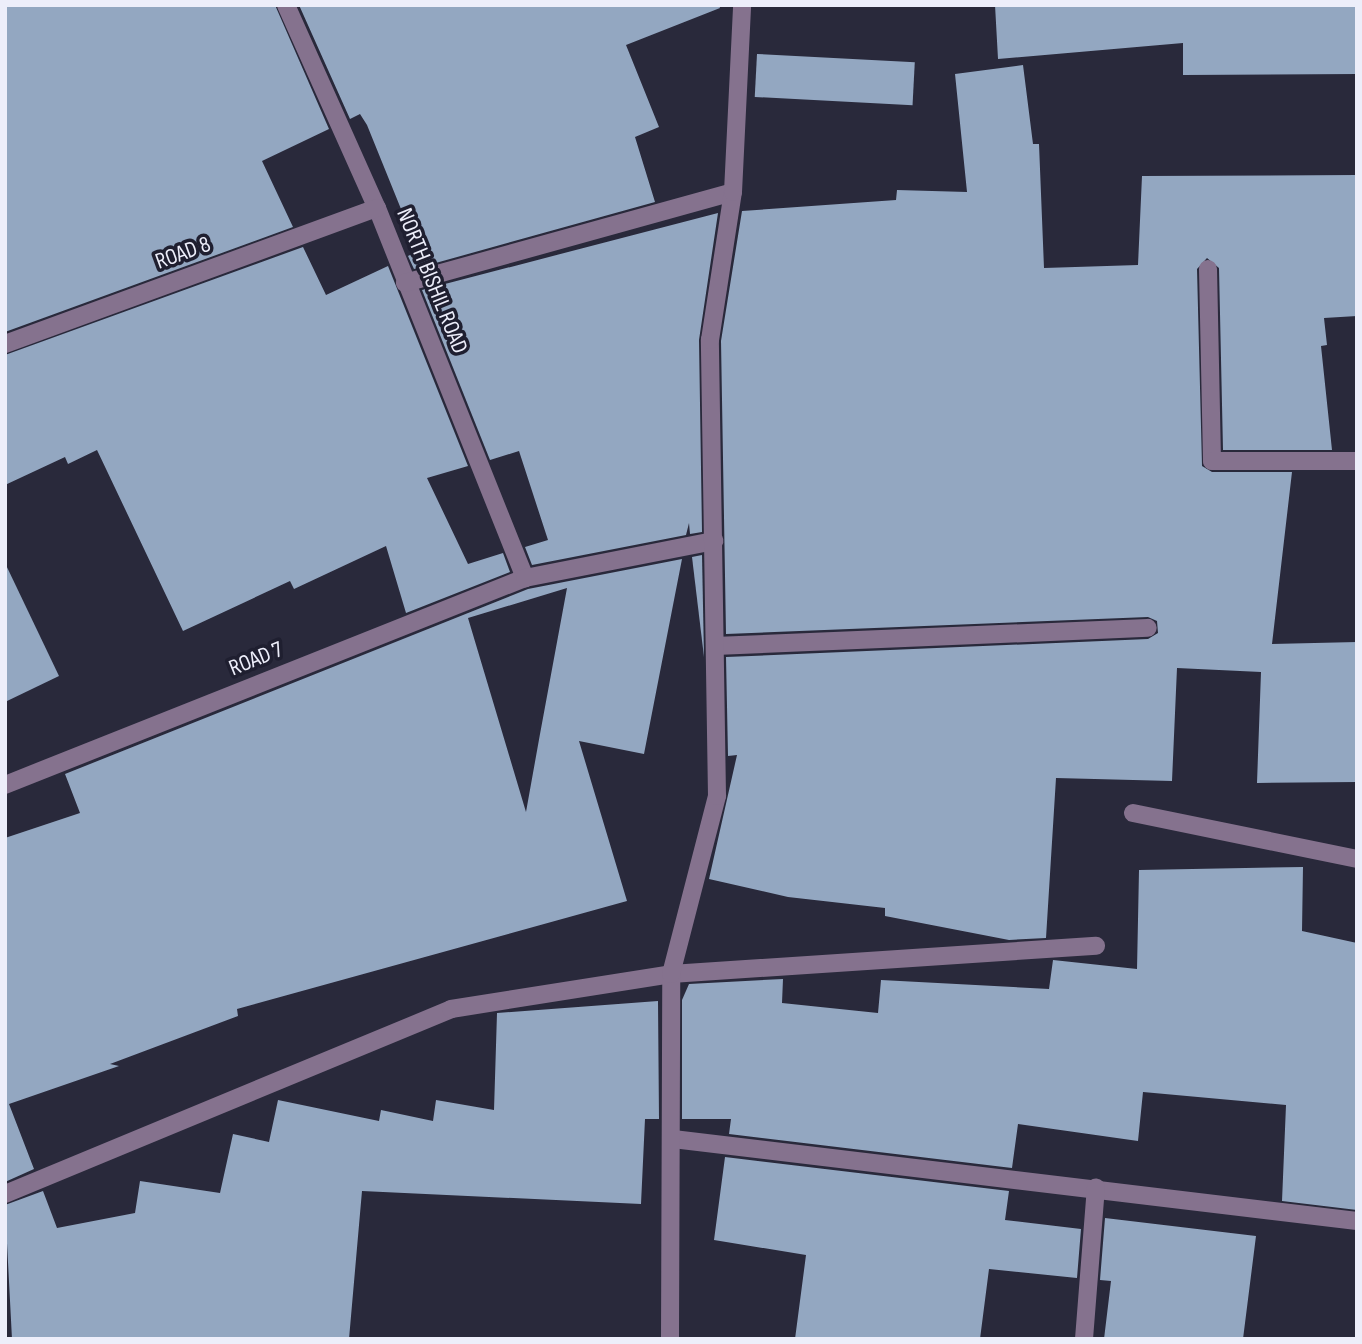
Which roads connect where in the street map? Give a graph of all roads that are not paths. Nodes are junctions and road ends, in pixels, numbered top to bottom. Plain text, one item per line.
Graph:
1 (286, 5) edge
2 (743, 5) edge
3 (733, 192) junction
4 (377, 208) junction
5 (1208, 269) dead end
6 (405, 283) junction
7 (5, 344) edge
8 (1357, 461) edge
9 (714, 541) junction
10 (525, 578) junction
11 (1148, 628) dead end
12 (715, 646) junction
13 (5, 785) edge
14 (1133, 813) dead end
15 (1357, 859) edge
16 (1096, 946) dead end
17 (671, 974) junction
18 (673, 1139) junction
19 (1096, 1188) junction
20 (5, 1194) edge
21 (1357, 1221) edge
22 (670, 1339) edge
23 (1084, 1339) edge

1 - 4 street, NORTH BISHIL ROAD
2 - 3 street
3 - 6 street
3 - 9 street
4 - 6 street, NORTH BISHIL ROAD
4 - 7 street, ROAD 8
5 - 8 street
6 - 10 street, NORTH BISHIL ROAD
9 - 10 street, ROAD 7
9 - 12 street
10 - 13 street, ROAD 7
11 - 12 street
12 - 17 street
14 - 15 street
16 - 17 street
17 - 18 street
17 - 20 street
18 - 19 street
18 - 22 street
19 - 21 street
19 - 23 street

